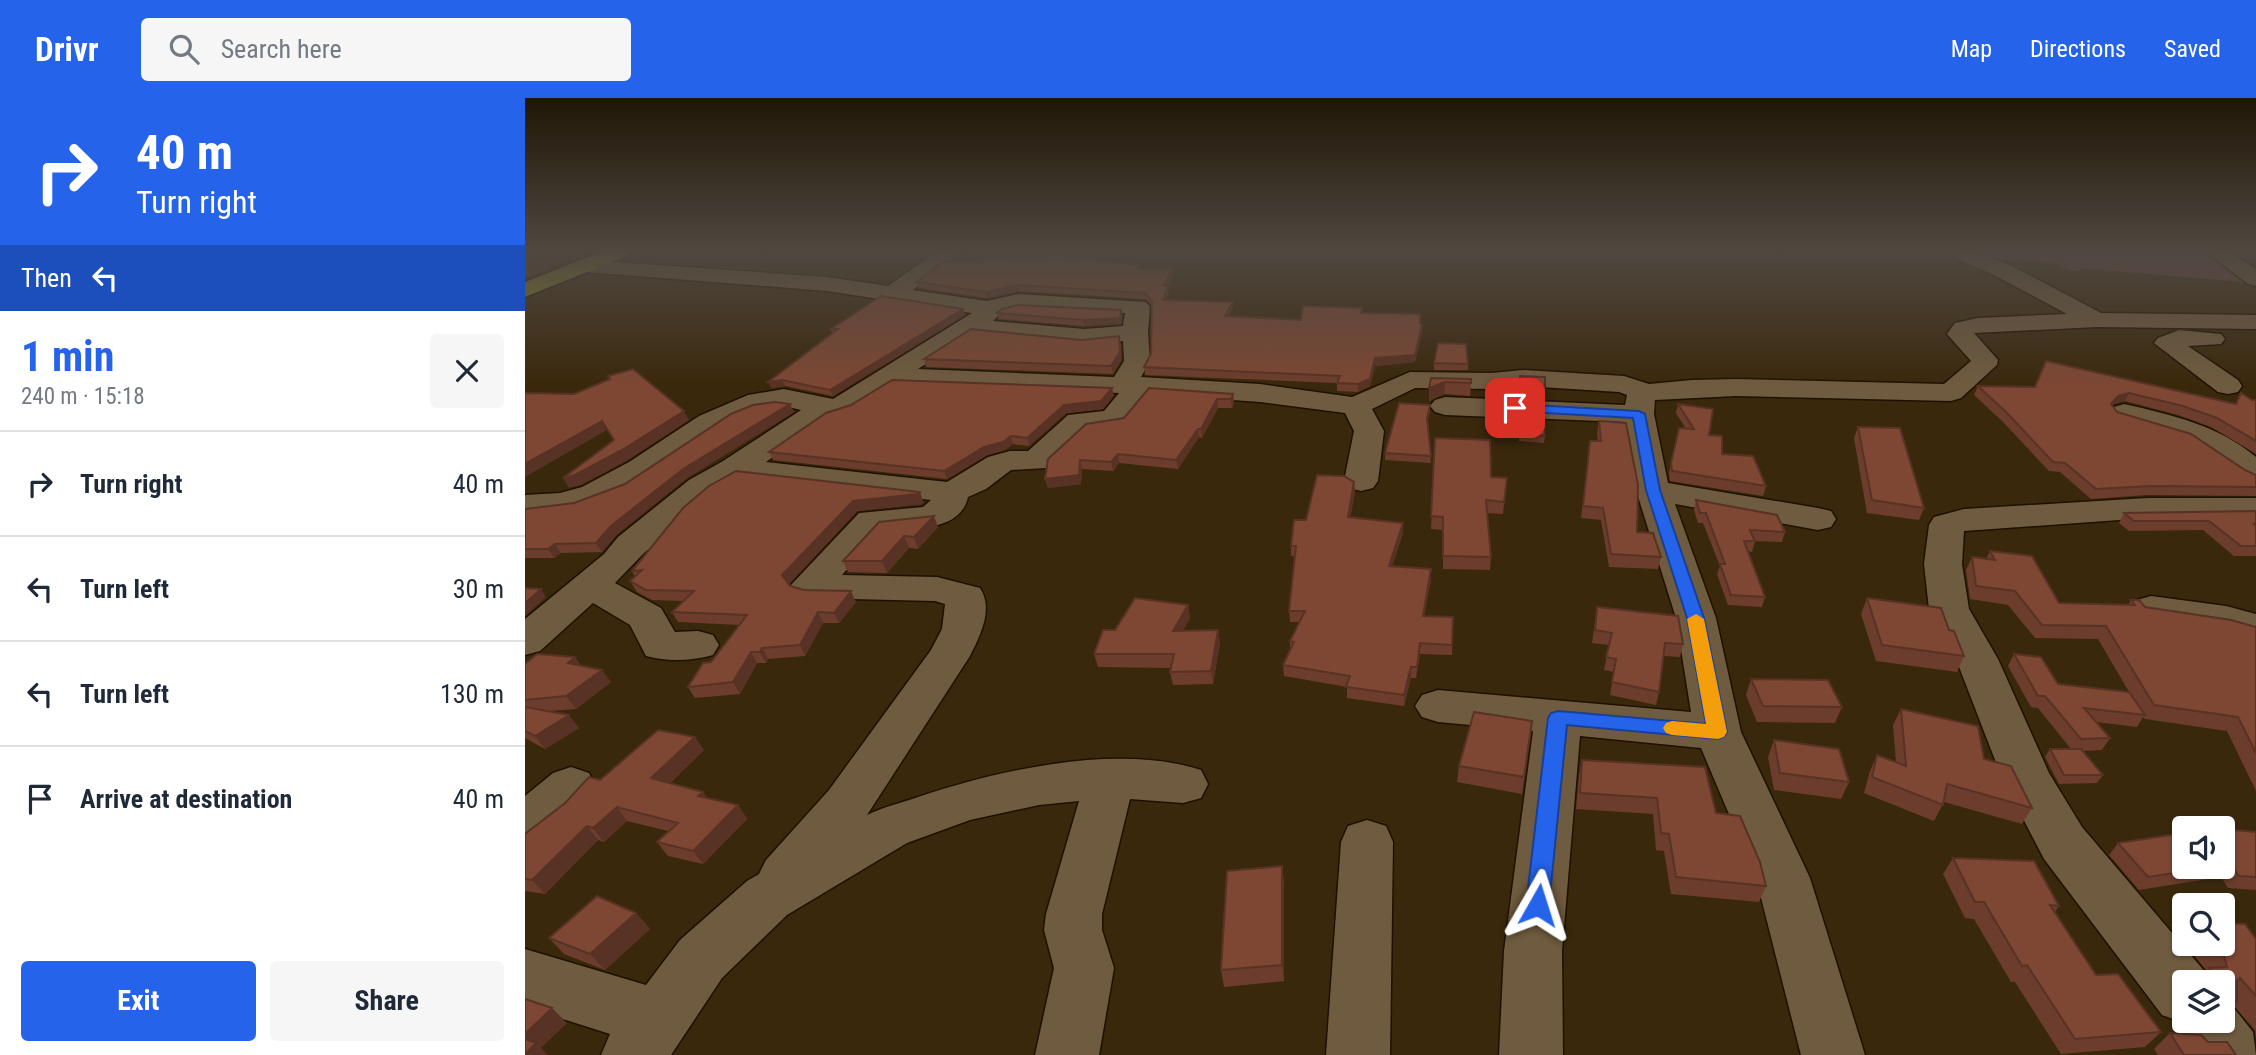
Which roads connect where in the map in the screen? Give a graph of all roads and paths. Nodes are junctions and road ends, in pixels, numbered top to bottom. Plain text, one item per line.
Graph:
1 (898, 297) edge
2 (2053, 297) edge
3 (979, 317) junction
4 (2097, 320) junction
5 (2256, 322) edge
6 (2256, 339) edge
7 (886, 376) junction
8 (1132, 384) junction
9 (2228, 386) dead end
10 (1641, 403) junction
11 (1424, 404) edge
12 (1356, 406) junction
13 (825, 408) junction
14 (2124, 413) edge
15 (735, 468) junction
16 (638, 470) junction
17 (2256, 474) edge
18 (1361, 481) dead end
19 (701, 486) junction
20 (1653, 490) junction
21 (960, 491) junction
22 (525, 505) edge
23 (2256, 508) edge
24 (1818, 519) dead end
25 (590, 585) junction
26 (2151, 609) edge
27 (2256, 628) edge
28 (525, 641) edge
29 (698, 645) dead end
30 (1438, 706) dead end
31 (1558, 718) junction
32 (1718, 732) junction
33 (1110, 778) junction
34 (1183, 784) dead end
35 (571, 787) dead end
36 (525, 826) edge
37 (1367, 842) dead end
38 (767, 898) junction
39 (525, 978) edge
40 (2172, 979) edge
41 (2214, 1033) edge
42 (646, 1037) edge
43 (1067, 1055) edge
44 (1358, 1055) edge
45 (1531, 1055) edge
46 (1833, 1055) edge
47 (2230, 1055) edge

1 - 3 street
2 - 4 street
3 - 7 street
3 - 8 street
4 - 5 street
4 - 10 street
6 - 9 street
7 - 8 street
7 - 13 street
8 - 12 street
8 - 21 street
10 - 11 street
10 - 12 street
10 - 20 street
12 - 18 street
13 - 15 street
13 - 16 street
14 - 17 street
15 - 19 street
15 - 21 street
16 - 19 street
16 - 22 street
19 - 25 street
20 - 24 street
20 - 32 street
21 - 38 street
23 - 40 street
25 - 28 street
25 - 29 street
26 - 27 street
30 - 31 street
31 - 32 street
31 - 45 street
32 - 46 street
33 - 34 street
33 - 38 street
33 - 43 street
35 - 36 street
37 - 44 street
38 - 42 street
39 - 42 street
41 - 47 street

